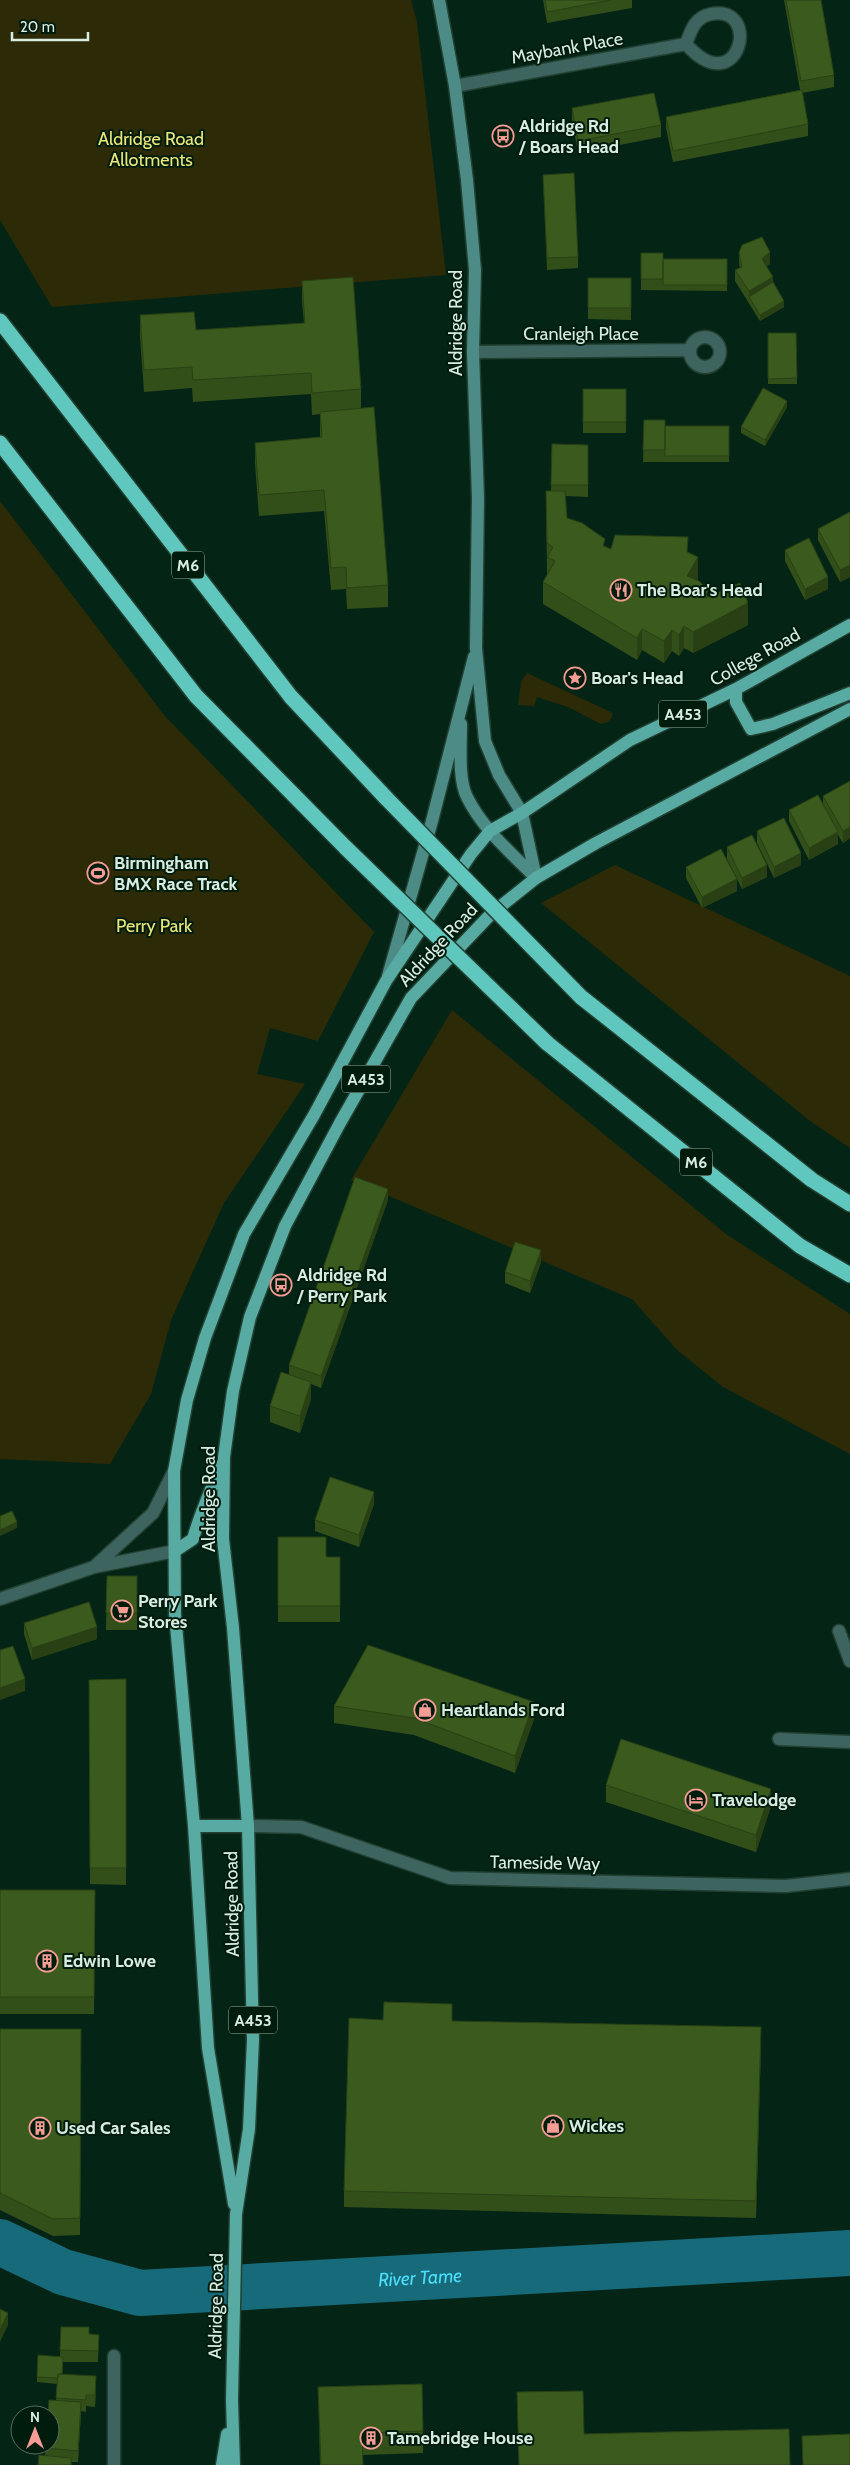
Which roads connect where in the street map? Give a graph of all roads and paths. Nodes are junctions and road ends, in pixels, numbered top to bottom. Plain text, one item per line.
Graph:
1 (439, 0) edge
2 (686, 44) junction
3 (456, 86) junction
4 (0, 321) edge
5 (689, 350) dead end
6 (473, 352) junction
7 (0, 443) edge
8 (850, 625) edge
9 (476, 648) junction
10 (736, 689) junction
11 (850, 693) edge
12 (460, 709) junction
13 (850, 709) edge
14 (522, 812) junction
15 (490, 831) junction
16 (536, 878) junction
17 (386, 981) junction
18 (850, 1204) edge
19 (850, 1275) edge
20 (224, 1457) junction
21 (174, 1471) junction
22 (175, 1551) junction
23 (94, 1567) junction
24 (0, 1599) edge
25 (839, 1631) dead end
26 (850, 1661) edge
27 (779, 1739) dead end
28 (850, 1742) edge
29 (194, 1826) junction
30 (248, 1826) junction
31 (850, 1879) edge
32 (236, 2214) junction
33 (114, 2356) dead end
34 (232, 2400) junction
35 (114, 2465) edge
36 (222, 2465) edge
37 (234, 2465) edge

1 - 3 street, Aldridge Road
2 - 2 street
2 - 3 street, Maybank Place
3 - 6 street, Aldridge Road
4 - 18 highway, M6, bridge
5 - 6 street, Cranleigh Place
6 - 9 street, Aldridge Road
7 - 19 highway, M6, bridge
8 - 10 main road, College Road / A453
9 - 12 street, Aldridge Road
9 - 14 street, Aldridge Road
10 - 11 main road
10 - 14 main road, College Road / A453
12 - 15 street, Aldridge Road
12 - 17 street, Aldridge Road
13 - 16 main road, A453
14 - 15 main road, Aldridge Road / A453
14 - 16 street, Aldridge Road
15 - 16 street, Aldridge Road
15 - 17 main road, Aldridge Road / A453
16 - 20 main road, Aldridge Road / A453
17 - 21 main road, Aldridge Road / A453
20 - 22 main road
20 - 30 main road, Aldridge Road / A453
21 - 22 main road, Aldridge Road / A453
21 - 23 street
22 - 23 street
22 - 29 main road, Aldridge Road / A453
23 - 24 street
25 - 26 street
27 - 28 street
29 - 30 main road
29 - 32 main road, Aldridge Road / A453
30 - 31 street, Tameside Way
30 - 32 main road, Aldridge Road / A453
32 - 34 main road, Aldridge Road / A453
33 - 35 street
34 - 36 main road, Aldridge Road / A453
34 - 37 main road, Aldridge Road / A453

